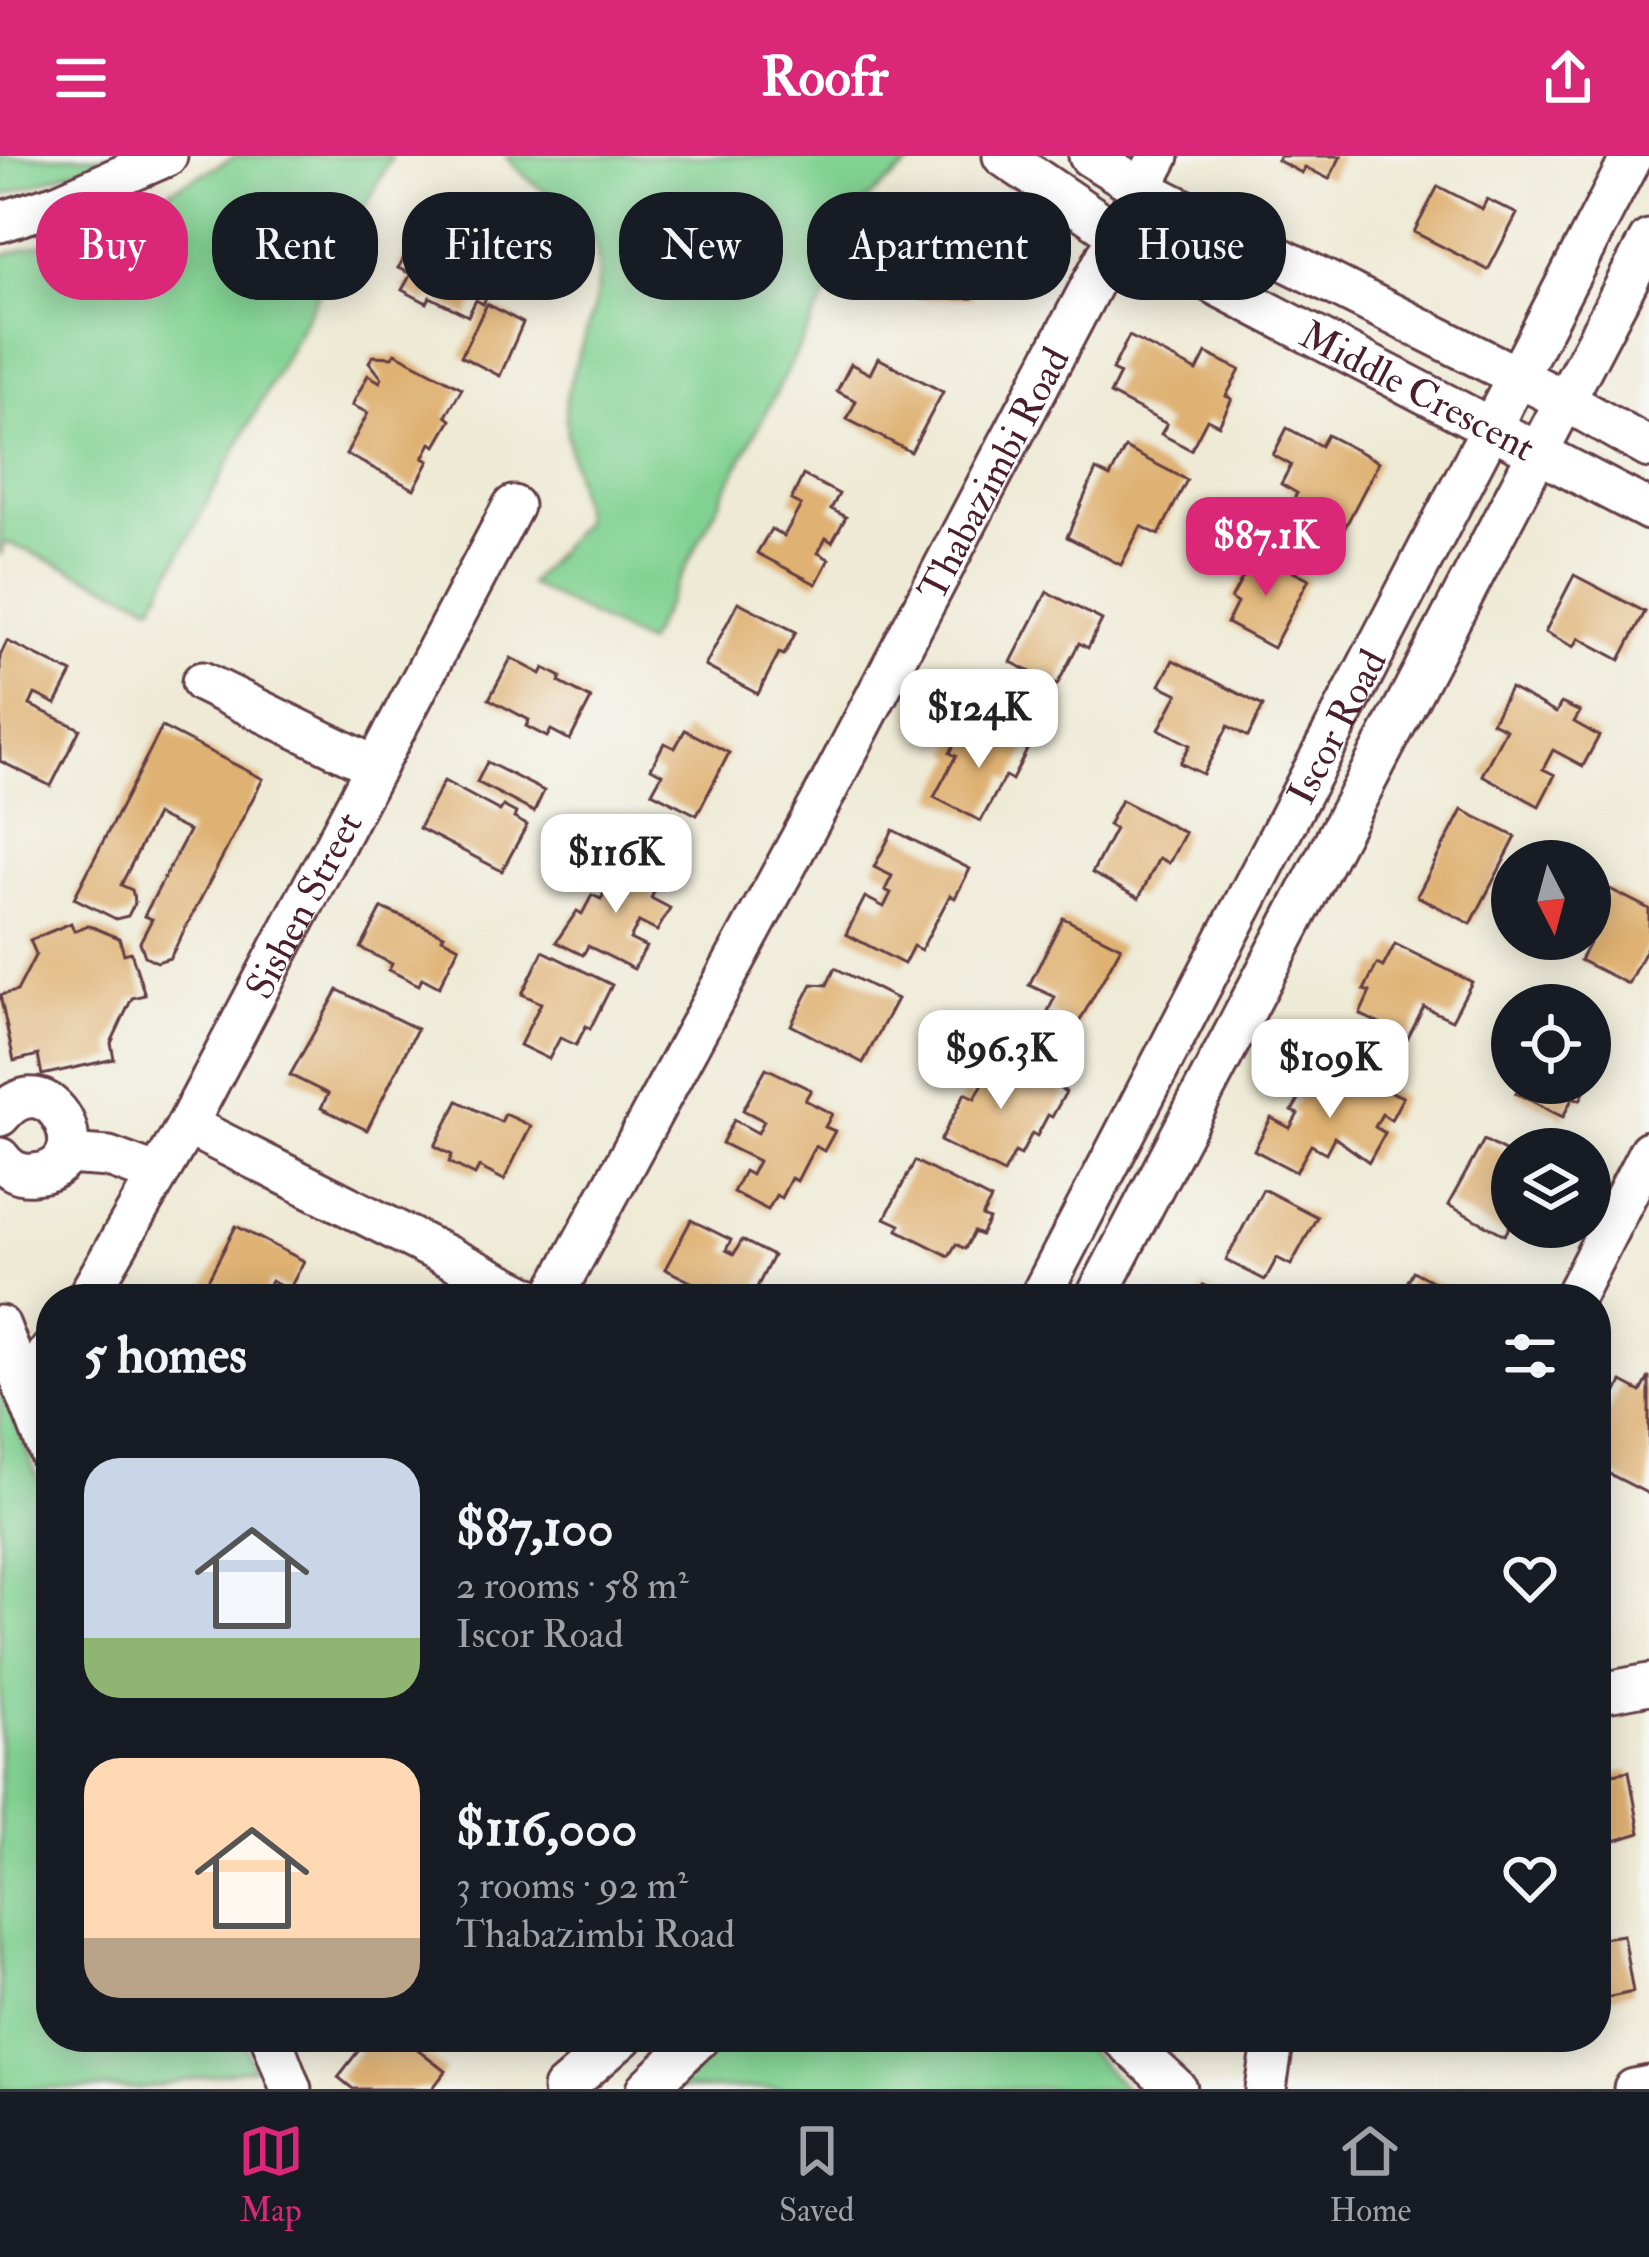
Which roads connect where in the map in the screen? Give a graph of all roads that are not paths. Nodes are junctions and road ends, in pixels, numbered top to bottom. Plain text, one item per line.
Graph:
1 (166, 156) edge
2 (1003, 156) edge
3 (1089, 156) edge
4 (1633, 156) edge
5 (1151, 172) edge
6 (1095, 218) edge
7 (0, 222) edge
8 (1649, 240) edge
9 (1095, 278) edge
10 (1245, 300) edge
11 (1516, 377) junction
12 (1564, 400) junction
13 (1491, 428) junction
14 (1649, 448) edge
15 (1535, 452) junction
16 (514, 506) dead end
17 (1649, 511) edge
18 (202, 682) dead end
19 (376, 767) junction
20 (0, 1116) edge
21 (188, 1125) junction
22 (1649, 1151) edge
23 (66, 1154) junction
24 (0, 1159) edge
25 (158, 1175) junction
26 (95, 1284) edge
27 (502, 1284) edge
28 (560, 1284) edge
29 (1047, 1284) edge
30 (1103, 1284) edge
31 (1581, 1284) edge
32 (0, 1326) edge
33 (36, 1369) edge
34 (23, 1387) junction
35 (36, 1419) edge
36 (1649, 1684) edge
37 (1611, 1691) edge
38 (277, 2052) edge
39 (606, 2052) edge
40 (685, 2052) edge
41 (1136, 2052) edge
42 (1271, 2052) edge
43 (1649, 2086) edge
44 (291, 2089) edge
45 (563, 2089) edge
46 (647, 2089) edge
47 (1177, 2089) edge
48 (1265, 2089) edge
49 (1634, 2089) edge

1 - 7 street
2 - 6 street, Middle Crescent
3 - 5 street, Middle Crescent
4 - 11 street, Iscor Road
5 - 11 street, Middle Crescent
8 - 12 street, Iscor Road
9 - 28 street, Thabazimbi Road
10 - 13 street, Middle Crescent
11 - 12 street, Middle Crescent
11 - 13 street, Iscor Road
12 - 14 street, Middle Crescent
12 - 15 street, Iscor Road
13 - 15 street, Middle Crescent
13 - 29 street, Iscor Road
15 - 17 street, Middle Crescent
15 - 30 street, Iscor Road
16 - 19 street, Sishen Street
18 - 19 street
19 - 21 street, Sishen Street
20 - 23 street
21 - 25 street, Sishen Street
21 - 27 street
22 - 31 street
23 - 24 street
23 - 25 street
25 - 26 street, Sishen Street
32 - 34 street
33 - 34 street
34 - 35 street
36 - 37 street
38 - 44 street
39 - 45 street
40 - 46 street
41 - 47 street
42 - 48 street
43 - 49 street

